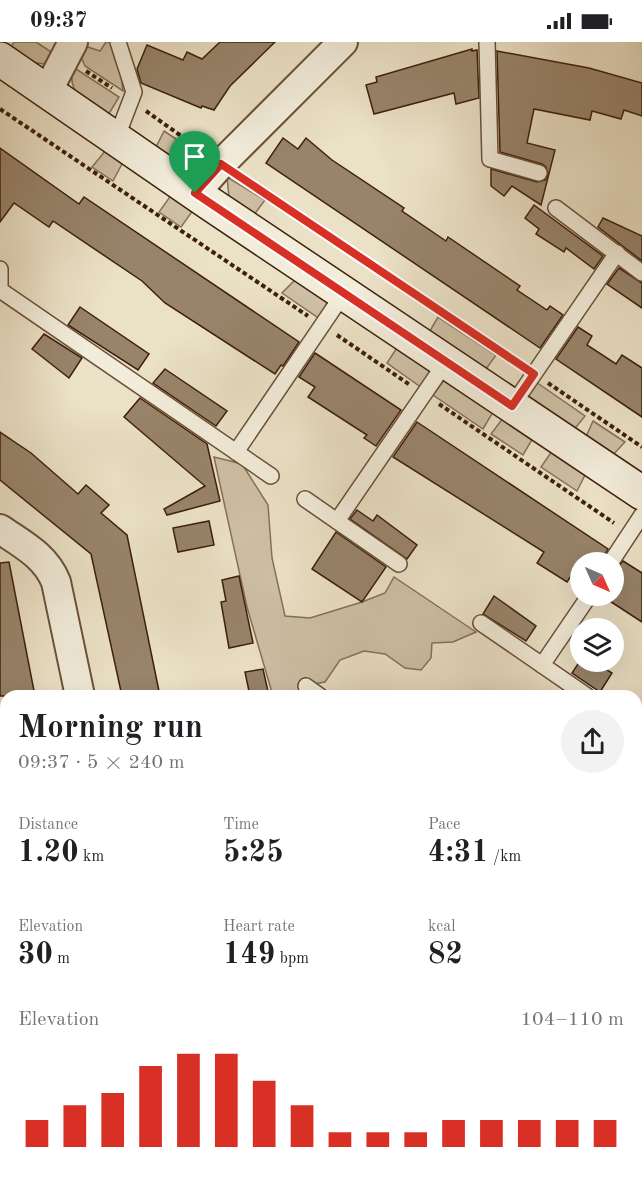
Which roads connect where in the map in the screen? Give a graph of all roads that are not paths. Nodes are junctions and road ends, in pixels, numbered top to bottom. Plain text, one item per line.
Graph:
1 (118, 42) edge
2 (343, 42) edge
3 (488, 42) edge
4 (69, 50) edge
5 (0, 59) edge
6 (47, 92) junction
7 (116, 139) junction
8 (539, 173) dead end
9 (195, 193) junction
10 (556, 208) dead end
11 (617, 253) junction
12 (0, 268) edge
13 (642, 273) edge
14 (0, 290) edge
15 (344, 293) junction
16 (446, 362) junction
17 (512, 406) junction
18 (236, 452) junction
19 (271, 476) dead end
20 (642, 493) edge
21 (305, 500) dead end
22 (642, 515) edge
23 (337, 521) junction
24 (0, 529) edge
25 (618, 552) edge
26 (399, 564) dead end
27 (582, 606) edge
28 (481, 623) dead end
29 (542, 665) junction
30 (306, 686) dead end
31 (79, 690) edge
32 (312, 690) edge
33 (578, 690) edge

1 - 7 lane
2 - 9 street
3 - 8 lane
4 - 6 street
5 - 6 street
6 - 7 street
7 - 9 street
9 - 15 street
10 - 11 lane
11 - 13 lane
11 - 17 lane
12 - 14 lane
14 - 18 lane
15 - 16 street
15 - 18 lane
16 - 17 street
16 - 23 lane
17 - 20 street
18 - 19 lane
21 - 23 lane
22 - 25 lane
23 - 26 lane
24 - 31 street
27 - 29 lane
28 - 29 lane
29 - 33 lane
30 - 32 lane

